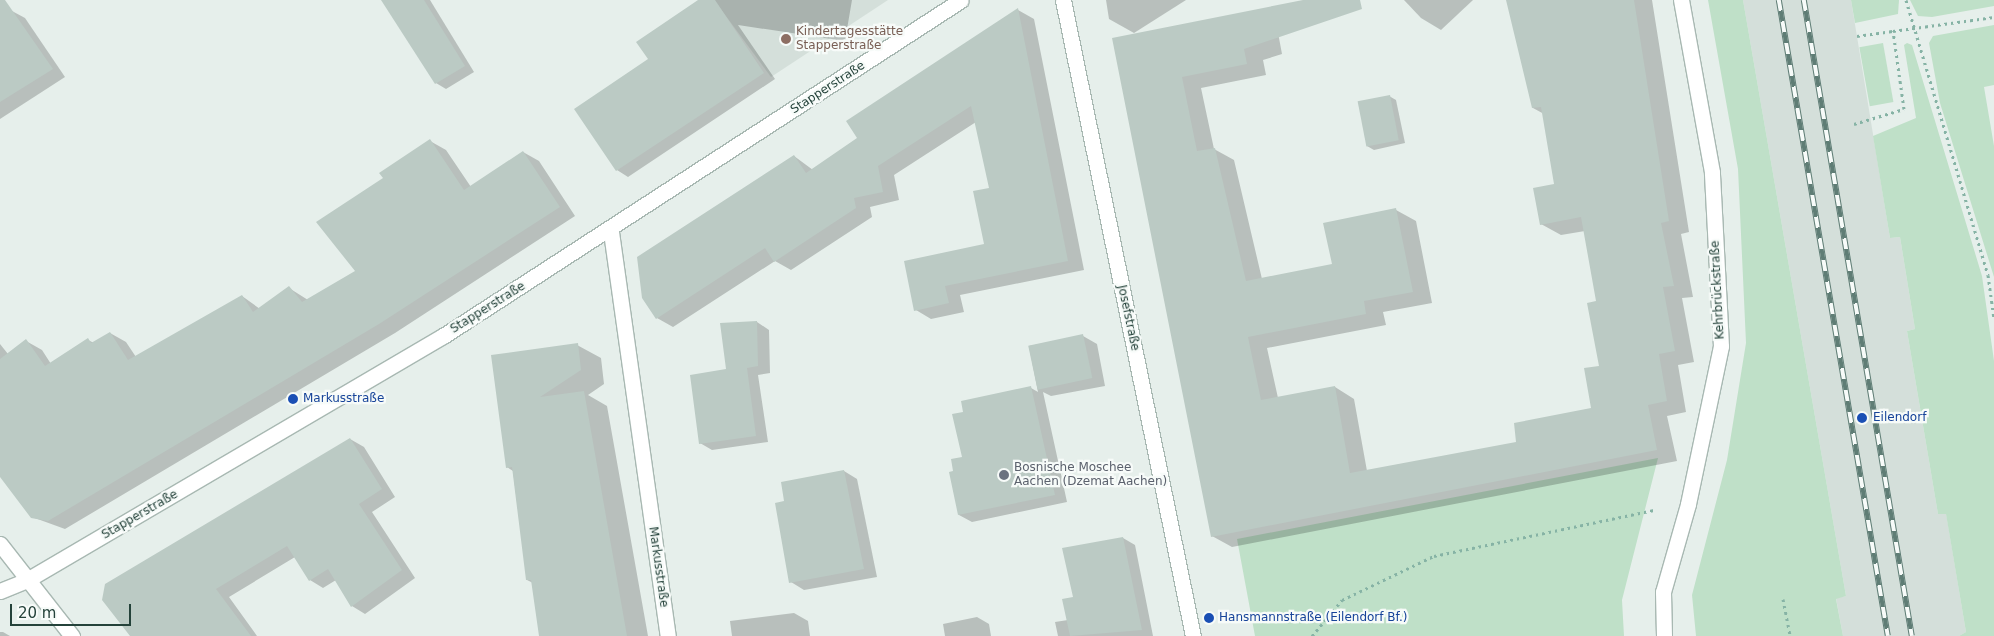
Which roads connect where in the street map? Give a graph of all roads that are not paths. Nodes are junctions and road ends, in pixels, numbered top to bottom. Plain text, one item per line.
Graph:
1 (962, 0) edge
2 (1063, 0) edge
3 (1681, 0) edge
4 (611, 232) junction
5 (0, 544) edge
6 (27, 580) junction
7 (0, 591) edge
8 (72, 636) edge
9 (668, 636) edge
10 (1193, 636) edge
11 (1664, 636) edge

1 - 4 street, Stapperstraße
2 - 10 street, Josefstraße
3 - 11 street, Kehrbrückstraße
4 - 6 street, Stapperstraße
4 - 9 street, Markusstraße
5 - 6 street
6 - 7 street, Stapperstraße
6 - 8 street

